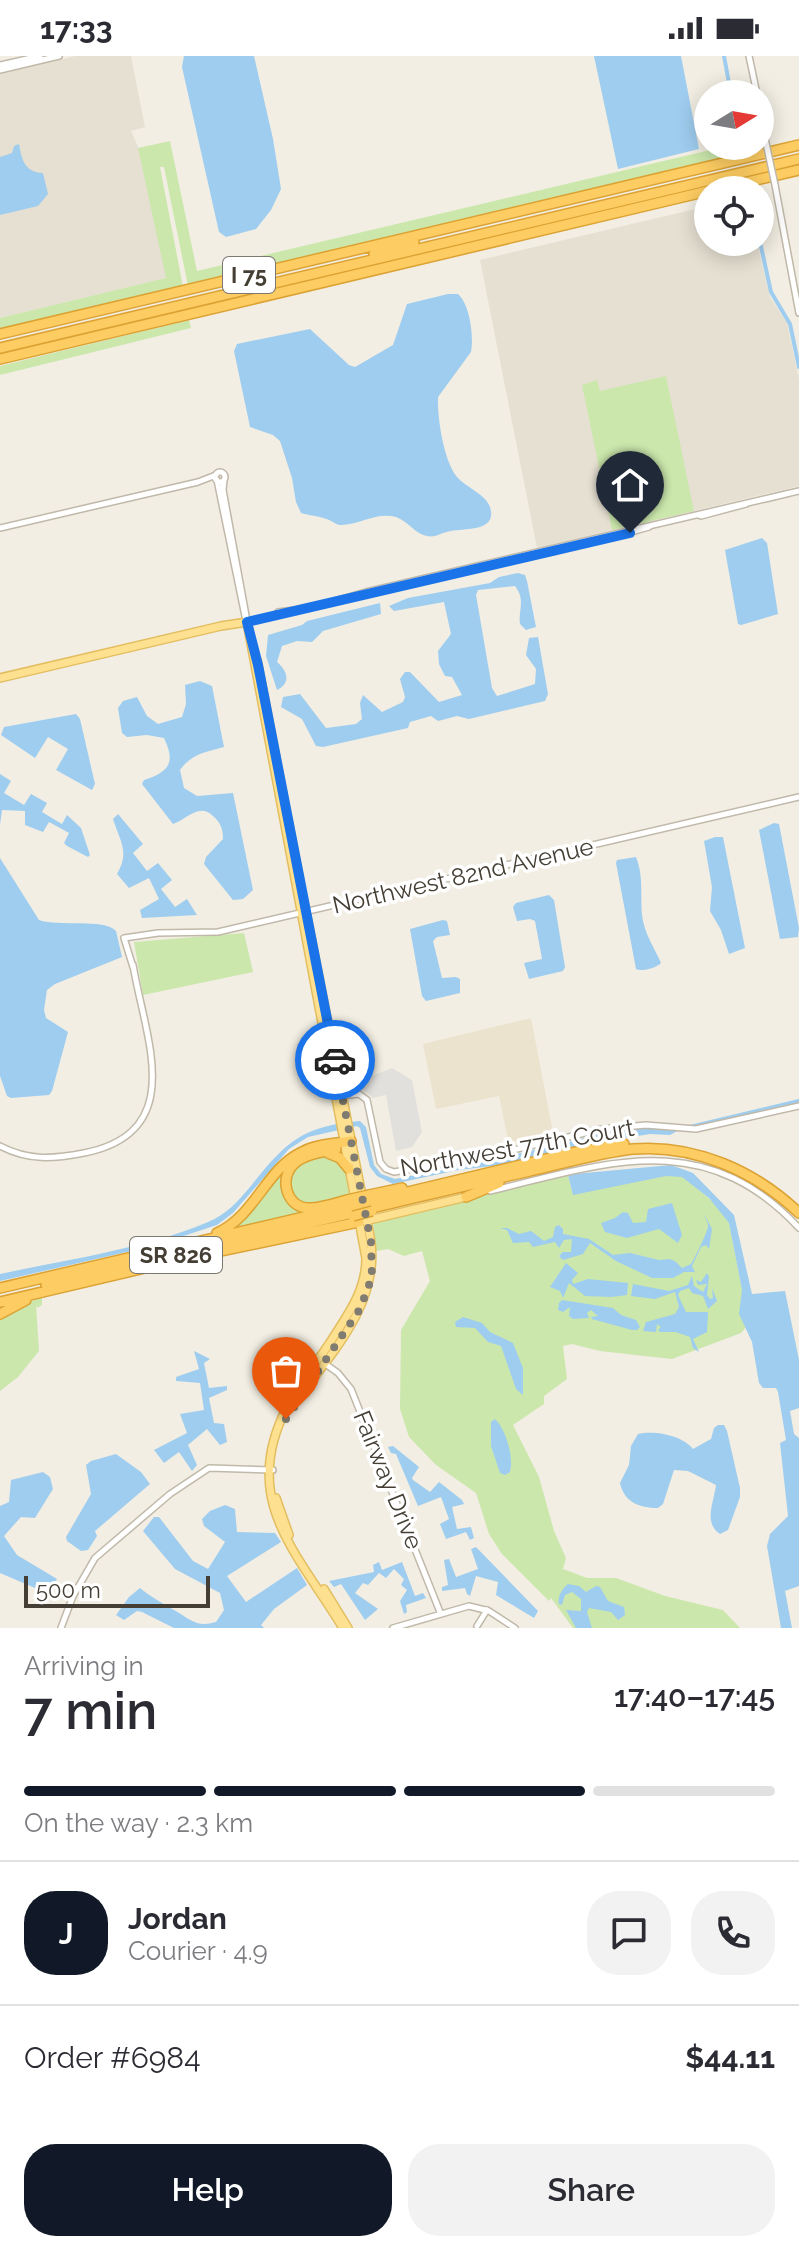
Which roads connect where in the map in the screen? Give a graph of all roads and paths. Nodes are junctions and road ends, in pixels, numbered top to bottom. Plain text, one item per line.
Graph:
1 (40, 56) edge
2 (59, 56) edge
3 (749, 56) edge
4 (0, 68) edge
5 (754, 80) edge
6 (799, 145) edge
7 (799, 157) edge
8 (770, 160) edge
9 (799, 170) edge
10 (772, 176) edge
11 (694, 194) edge
12 (454, 227) junction
13 (420, 259) junction
14 (334, 266) junction
15 (295, 278) junction
16 (799, 313) edge
17 (0, 334) edge
18 (0, 346) edge
19 (0, 360) edge
20 (799, 491) edge
21 (0, 528) edge
22 (247, 622) junction
23 (0, 680) edge
24 (799, 797) edge
25 (304, 914) junction
26 (339, 1097) junction
27 (799, 1106) edge
28 (348, 1144) junction
29 (0, 1146) edge
30 (320, 1153) junction
31 (567, 1158) junction
32 (349, 1169) junction
33 (529, 1171) junction
34 (466, 1197) junction
35 (799, 1205) edge
36 (360, 1212) junction
37 (799, 1213) edge
38 (255, 1228) junction
39 (799, 1228) edge
40 (199, 1241) junction
41 (56, 1289) junction
42 (0, 1292) edge
43 (0, 1314) edge
44 (322, 1362) junction
45 (271, 1470) junction
46 (487, 1610) junction
47 (440, 1612) junction
48 (477, 1626) edge
49 (61, 1628) edge
50 (346, 1628) edge
51 (393, 1628) edge
52 (515, 1628) edge

1 - 4 street
2 - 4 street
3 - 5 street
6 - 12 highway, I 75
7 - 14 highway
7 - 15 highway
8 - 16 street, bridge
9 - 10 highway, I 75
11 - 13 highway, I 75
12 - 14 highway
12 - 17 highway, I 75
13 - 15 highway
13 - 19 highway, I 75
14 - 18 highway
15 - 18 highway
20 - 22 street
21 - 22 street
22 - 23 main road
22 - 25 main road
24 - 25 street, Northwest 82nd Avenue
25 - 26 main road
25 - 29 street, Northwest 82nd Avenue
26 - 27 street, Northwest 77th Court
26 - 28 main road
28 - 30 highway
28 - 32 main road
28 - 36 main road
28 - 40 highway
30 - 32 highway
30 - 36 highway
31 - 33 highway, SR 826
31 - 35 highway, SR 826
31 - 36 highway, SR 826
31 - 37 highway, SR 826
32 - 36 main road
33 - 34 highway
33 - 36 highway, SR 826
34 - 36 main road
34 - 39 street
36 - 38 highway, SR 826
36 - 41 highway
36 - 42 highway, SR 826
36 - 44 main road
38 - 40 highway, SR 826
38 - 42 highway
40 - 42 highway, SR 826
41 - 42 highway
41 - 43 highway
44 - 45 main road
44 - 47 street, Fairway Drive
45 - 49 street
45 - 50 main road
46 - 47 street
46 - 48 street
46 - 52 street
47 - 51 street

